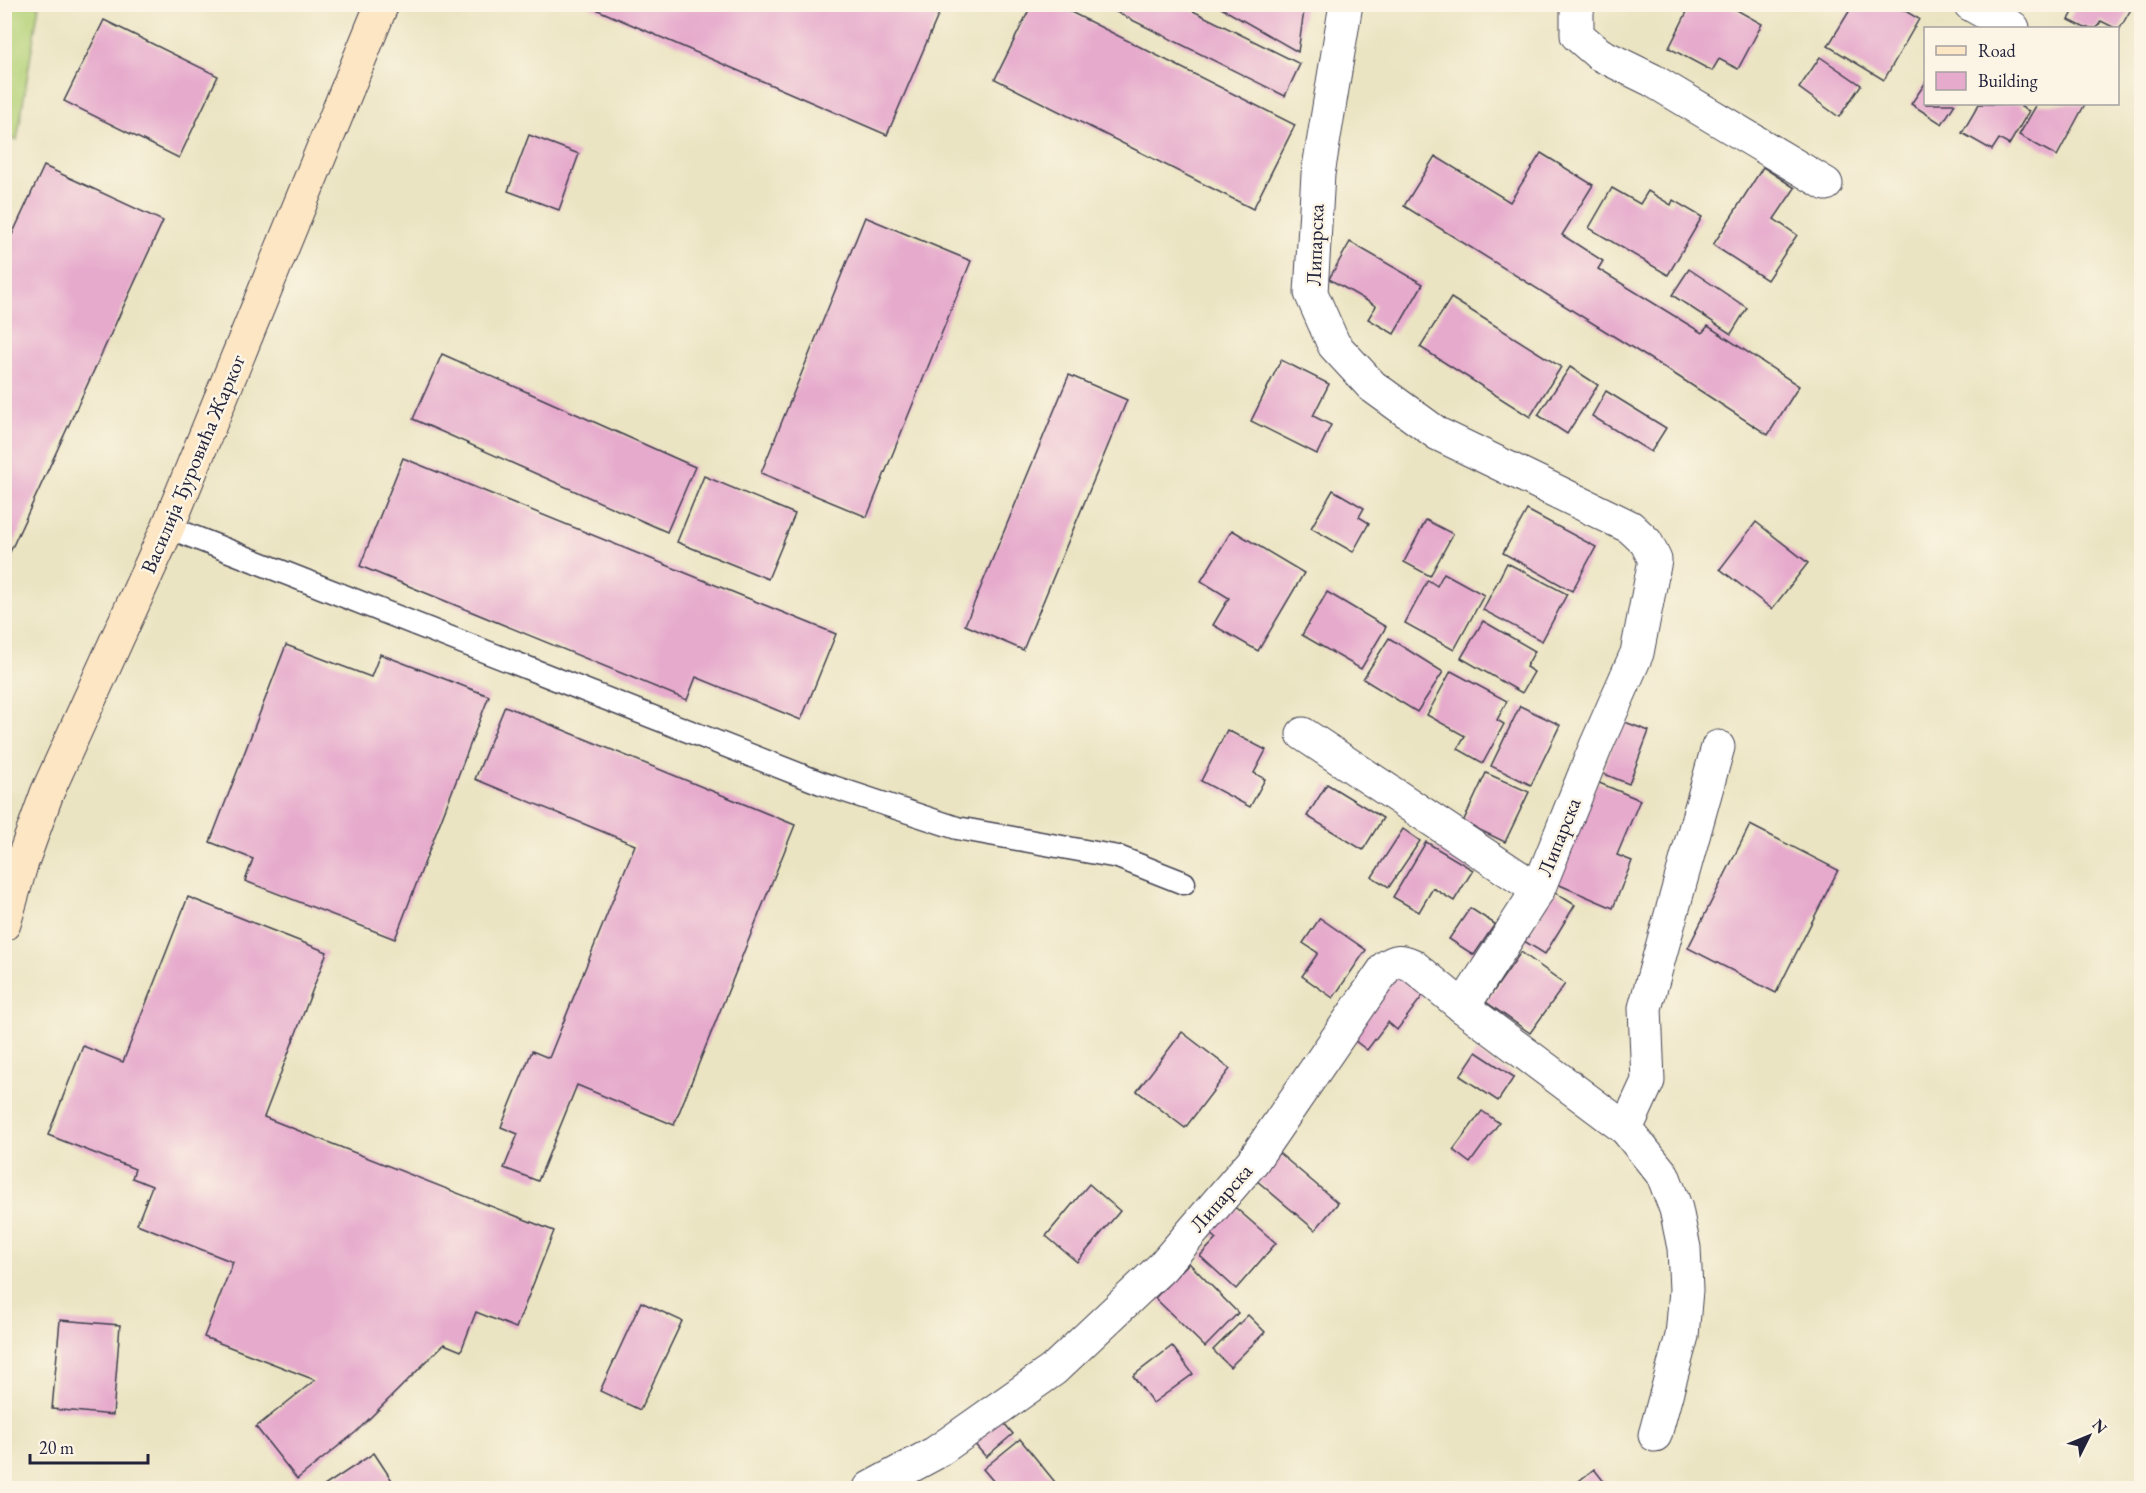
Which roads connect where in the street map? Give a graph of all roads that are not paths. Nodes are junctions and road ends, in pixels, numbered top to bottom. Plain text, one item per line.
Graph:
1 (382, 4) edge
2 (1346, 4) edge
3 (1580, 4) edge
4 (1970, 4) edge
5 (2011, 27) edge
6 (1826, 184) dead end
7 (168, 527) junction
8 (1303, 734) dead end
9 (1718, 747) dead end
10 (1184, 883) dead end
11 (1538, 890) junction
12 (4, 924) edge
13 (1463, 1008) junction
14 (1626, 1129) junction
15 (1655, 1435) dead end
16 (870, 1488) edge

1 - 7 main road, Василија Ђуровића Жарког
2 - 11 street, Липарска
3 - 6 street
4 - 5 street
7 - 10 lane
7 - 12 main road, Василија Ђуровића Жарког
8 - 11 street
9 - 14 street
11 - 13 street, Липарска
13 - 14 street
13 - 16 street, Липарска
14 - 15 street

